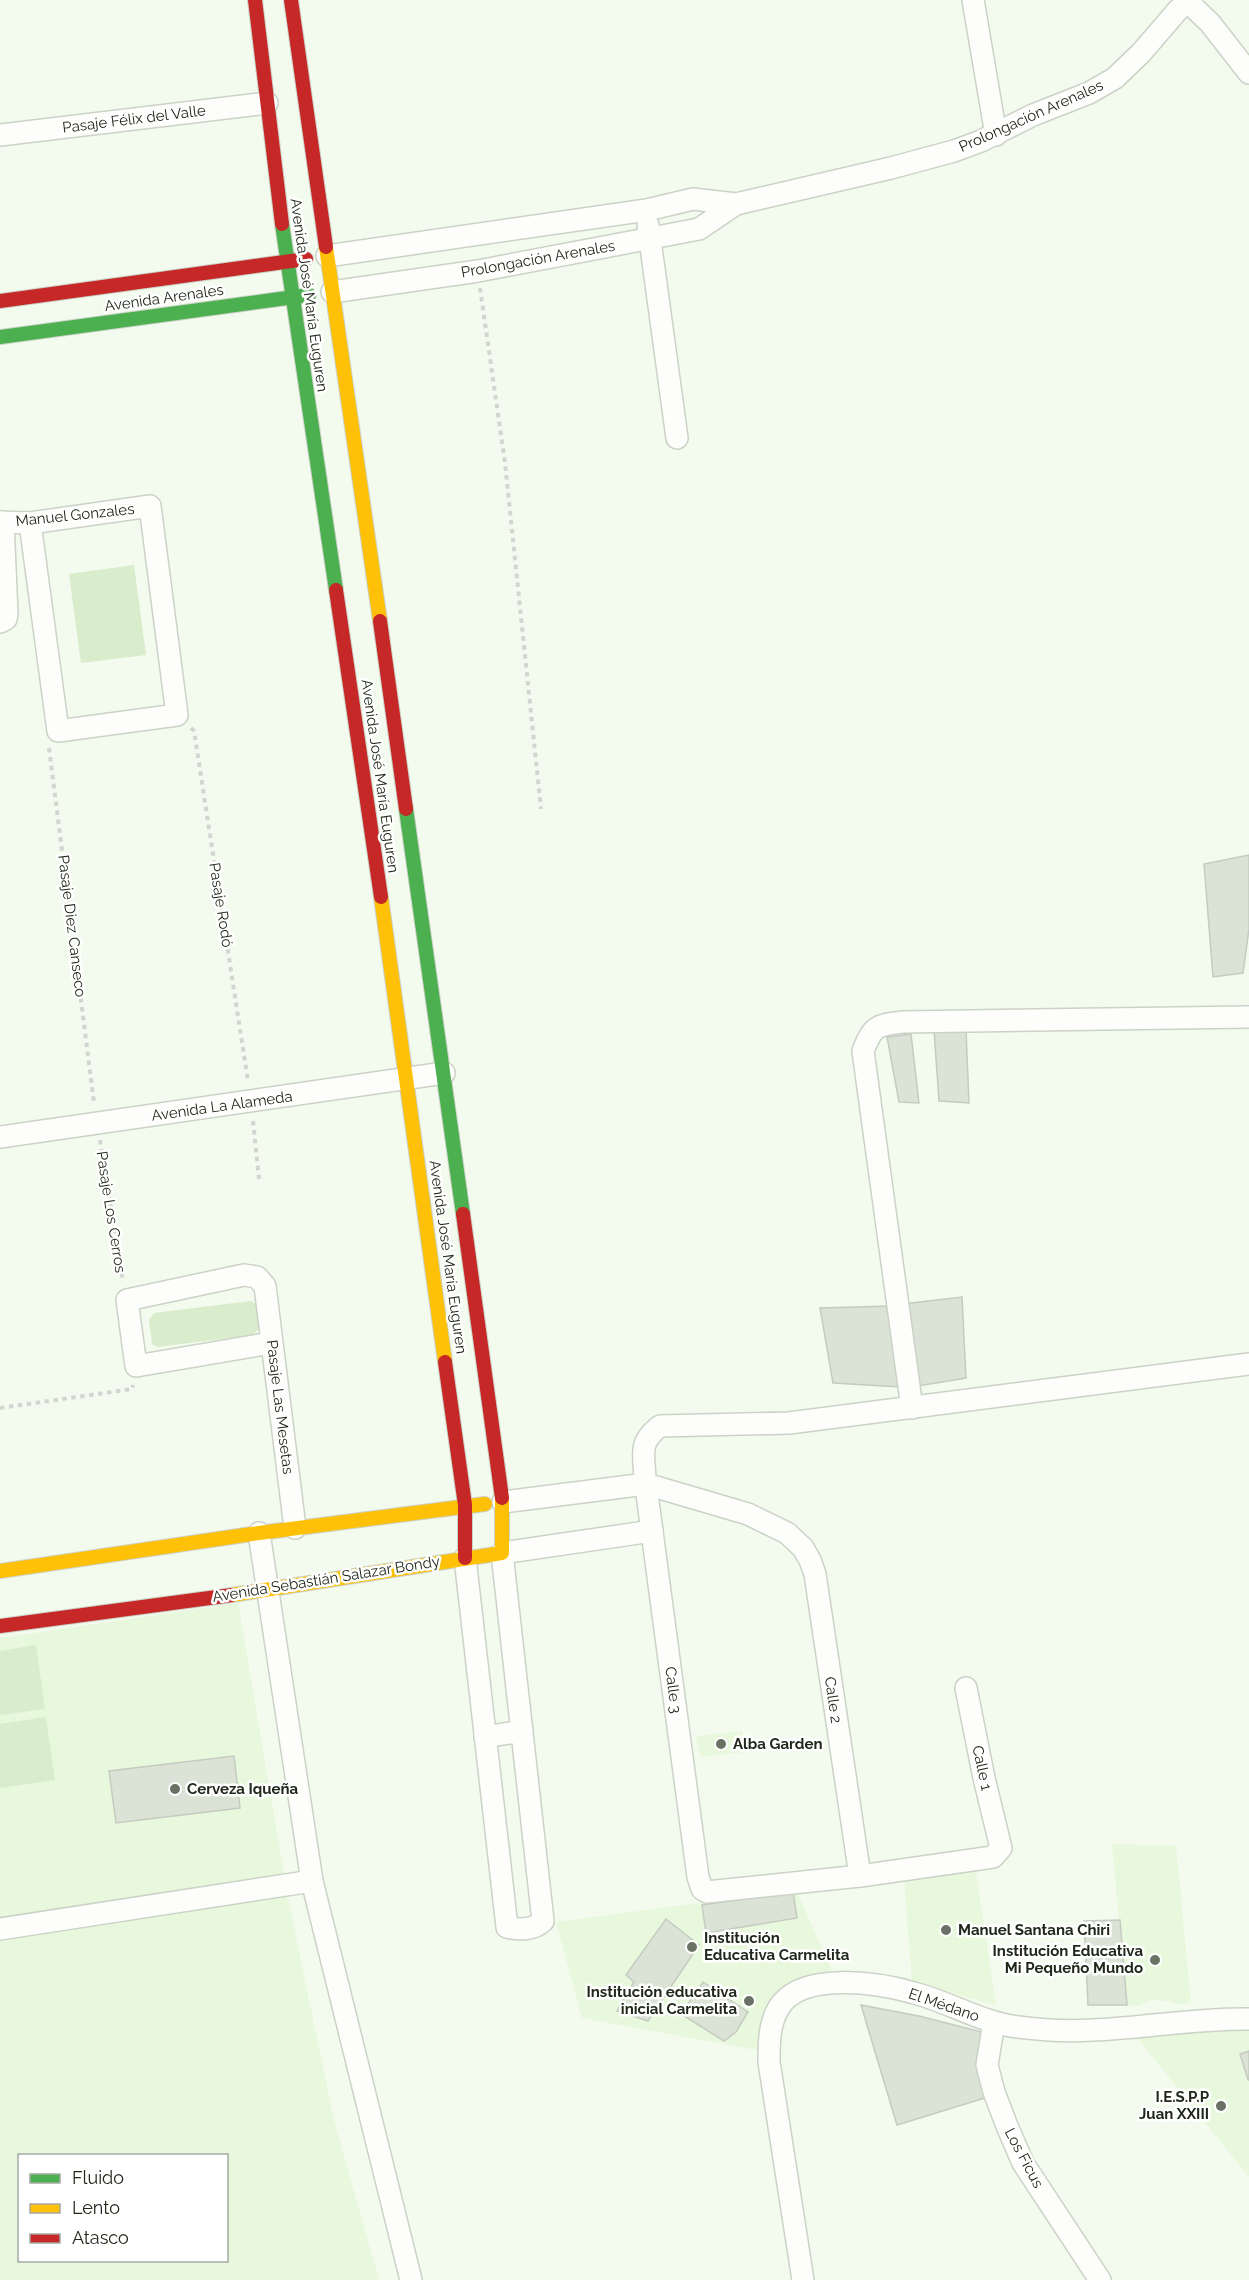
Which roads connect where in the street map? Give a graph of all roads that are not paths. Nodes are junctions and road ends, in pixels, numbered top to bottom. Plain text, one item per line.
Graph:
1 (255, 0) edge
2 (291, 0) edge
3 (973, 0) edge
4 (1189, 1) edge
5 (1249, 73) edge
6 (267, 103) junction
7 (0, 135) edge
8 (996, 135) junction
9 (736, 204) junction
10 (647, 210) junction
11 (650, 239) junction
12 (327, 256) junction
13 (286, 261) junction
14 (332, 292) junction
15 (291, 297) junction
16 (0, 301) edge
17 (0, 337) edge
18 (677, 438) dead end
19 (1, 522) edge
20 (30, 523) junction
21 (0, 622) edge
22 (1249, 1017) edge
23 (444, 1073) junction
24 (407, 1079) junction
25 (0, 1137) edge
26 (271, 1343) junction
27 (1249, 1364) edge
28 (912, 1408) junction
29 (646, 1484) junction
30 (503, 1502) junction
31 (465, 1505) junction
32 (295, 1528) junction
33 (652, 1530) junction
34 (258, 1533) junction
35 (502, 1553) junction
36 (465, 1558) junction
37 (0, 1571) edge
38 (267, 1590) junction
39 (0, 1626) edge
40 (966, 1688) dead end
41 (522, 1731) junction
42 (485, 1737) junction
43 (860, 1876) junction
44 (312, 1881) junction
45 (0, 1929) edge
46 (1249, 2019) edge
47 (994, 2022) junction
48 (411, 2280) edge
49 (803, 2280) edge
50 (1100, 2280) edge

1 - 6 street, Avenida José María Euguren
2 - 12 street, Avenida José María Euguren
3 - 8 street
4 - 5 street
4 - 8 street, Prolongación Arenales
6 - 7 street, Pasaje Félix del Valle
6 - 13 street, Avenida José María Euguren
8 - 9 street, Prolongación Arenales
9 - 10 street, Prolongación Arenales
9 - 11 street, Prolongación Arenales
10 - 11 street
10 - 12 street, Prolongación Arenales
11 - 14 street, Prolongación Arenales
11 - 18 street
12 - 13 street, Avenida Arenales
12 - 14 street, Avenida José María Euguren
13 - 15 street, Avenida José María Euguren
13 - 16 street, Avenida Arenales
14 - 15 street, Avenida Arenales
14 - 23 street, Avenida José María Euguren
15 - 17 street, Avenida Arenales
15 - 24 street, Avenida José María Euguren
19 - 20 street, Manuel Gonzales
19 - 21 street
20 - 20 street, Manuel Gonzales
22 - 28 street
23 - 24 street, Avenida La Alameda
23 - 30 street, Avenida José María Euguren
24 - 25 street, Avenida La Alameda
24 - 31 street, Avenida José María Euguren
26 - 26 street, Pasaje Las Mesetas
26 - 32 street, Pasaje Las Mesetas
27 - 28 street, Calle 3
28 - 29 street, Calle 3
29 - 30 street
29 - 33 street, Calle 3
29 - 43 street, Calle 2
30 - 31 street
30 - 35 street, Avenida José María Euguren
31 - 32 street
31 - 36 street, Avenida José María Euguren
32 - 34 street
33 - 35 street, Avenida Sebastián Salazar Bondy
33 - 43 street, Calle 3
34 - 37 street
34 - 38 street
35 - 36 street, Avenida Sebastián Salazar Bondy
35 - 41 street
36 - 38 street, Avenida Sebastián Salazar Bondy
36 - 42 street
38 - 39 street, Avenida Sebastián Salazar Bondy
38 - 44 street
40 - 43 street, Calle 1
41 - 42 street
41 - 42 street
44 - 45 street
44 - 48 street
46 - 47 street, El Médano
47 - 49 street, El Médano
47 - 50 street, Los Ficus

